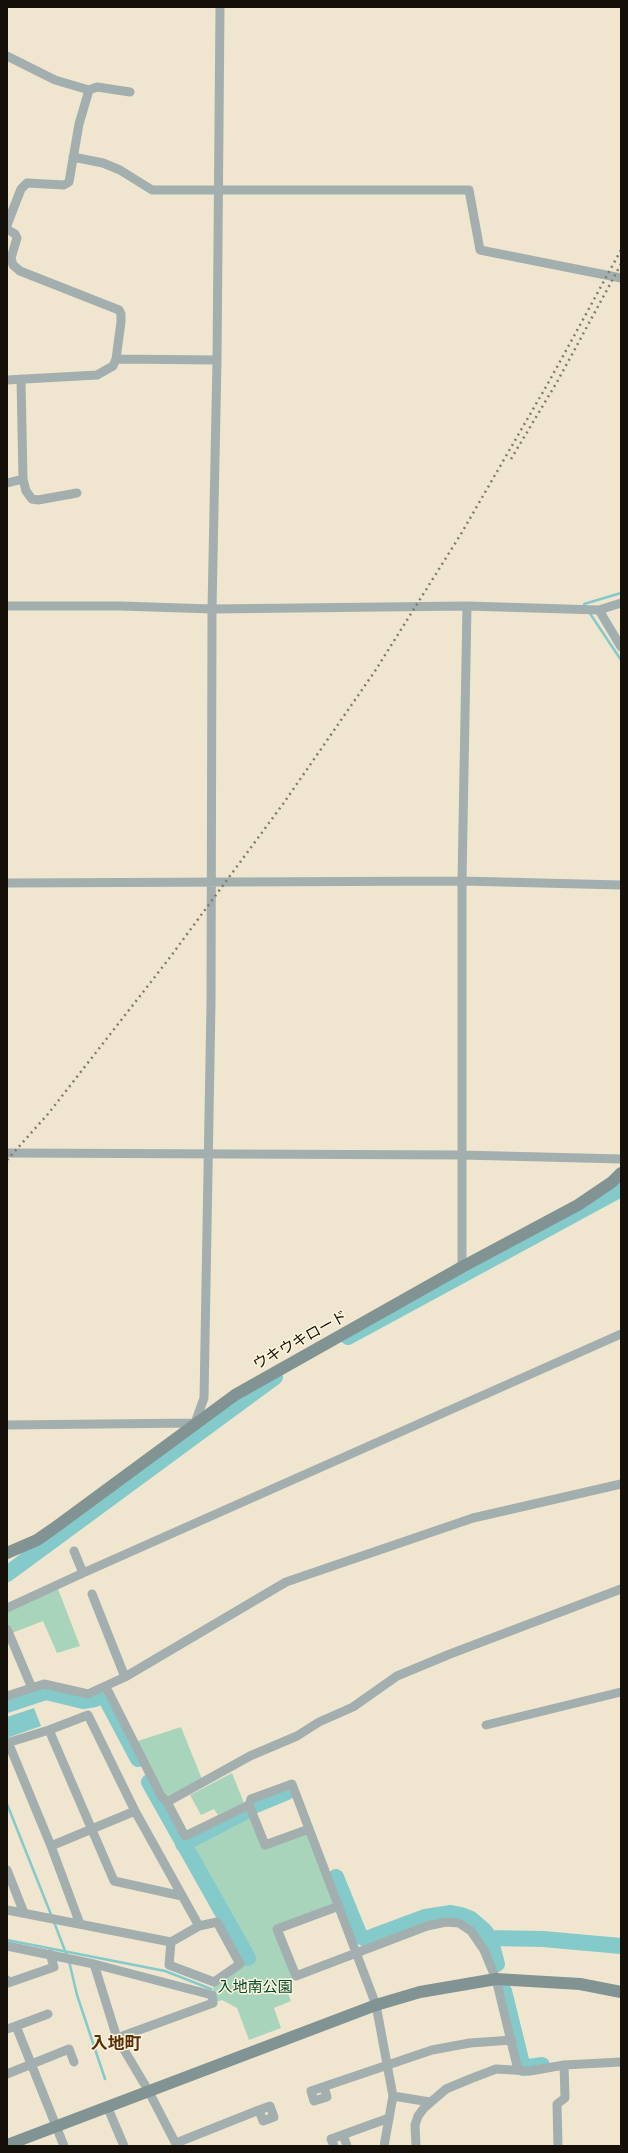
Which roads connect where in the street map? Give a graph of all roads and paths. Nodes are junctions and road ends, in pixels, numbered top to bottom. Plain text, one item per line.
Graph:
1 (220, 7) edge
2 (7, 56) edge
3 (89, 90) junction
4 (130, 92) dead end
5 (73, 157) junction
6 (218, 190) junction
7 (7, 225) edge
8 (7, 229) edge
9 (621, 278) edge
10 (116, 359) junction
11 (217, 360) junction
12 (21, 379) junction
13 (7, 380) edge
14 (23, 479) junction
15 (7, 483) edge
16 (77, 493) dead end
17 (621, 603) edge
18 (7, 606) edge
19 (467, 606) junction
20 (212, 609) junction
21 (600, 610) junction
22 (621, 647) edge
23 (212, 881) junction
24 (462, 881) junction
25 (7, 883) edge
26 (621, 885) edge
27 (7, 1153) edge
28 (208, 1154) junction
29 (462, 1155) junction
30 (621, 1159) edge
31 (621, 1173) edge
32 (616, 1180) edge
33 (462, 1267) junction
34 (621, 1334) edge
35 (195, 1423) junction
36 (7, 1425) edge
37 (621, 1484) edge
38 (37, 1540) junction
39 (74, 1551) dead end
40 (7, 1553) edge
41 (7, 1560) edge
42 (83, 1574) junction
43 (621, 1589) edge
44 (92, 1594) dead end
45 (7, 1608) edge
46 (7, 1629) edge
47 (125, 1676) junction
48 (106, 1687) junction
49 (32, 1688) junction
50 (621, 1692) edge
51 (7, 1696) edge
52 (486, 1725) dead end
53 (49, 1730) junction
54 (8, 1743) edge
55 (167, 1802) junction
56 (249, 1805) junction
57 (135, 1810) junction
58 (92, 1828) junction
59 (309, 1829) junction
60 (51, 1846) junction
61 (7, 1870) edge
62 (182, 1896) junction
63 (339, 1906) junction
64 (7, 1910) edge
65 (24, 1912) junction
66 (80, 1924) junction
67 (199, 1926) junction
68 (171, 1942) junction
69 (7, 1946) edge
70 (356, 1952) junction
71 (50, 1954) junction
72 (94, 1964) junction
73 (496, 1979) junction
74 (7, 1980) edge
75 (621, 1992) edge
76 (376, 2005) junction
77 (48, 2014) dead end
78 (16, 2026) junction
79 (7, 2029) edge
80 (117, 2038) junction
81 (512, 2040) junction
82 (74, 2062) dead end
83 (621, 2062) edge
84 (32, 2064) junction
85 (388, 2064) junction
86 (564, 2065) junction
87 (518, 2070) junction
88 (7, 2074) edge
89 (324, 2087) dead end
90 (148, 2090) junction
91 (393, 2096) junction
92 (430, 2102) junction
93 (107, 2106) junction
94 (259, 2110) dead end
95 (389, 2118) junction
96 (56, 2126) junction
97 (344, 2135) junction
98 (7, 2145) edge
99 (177, 2145) edge
100 (64, 2146) edge
101 (124, 2146) edge
102 (334, 2146) edge
103 (347, 2146) edge
104 (384, 2146) edge
105 (416, 2146) edge
106 (558, 2146) edge

1 - 6 street
2 - 3 street
3 - 4 street
3 - 5 street
5 - 6 street
5 - 7 street
6 - 9 street
6 - 11 street
8 - 10 street
10 - 11 street
10 - 12 street
11 - 20 street
12 - 13 street
12 - 14 street
14 - 15 street
14 - 16 street
17 - 21 street
18 - 20 street
19 - 20 street
19 - 21 street
19 - 24 street
20 - 23 street
21 - 22 street
23 - 24 street
23 - 25 street
23 - 28 street
24 - 26 street
24 - 29 street
27 - 28 street
28 - 29 street
28 - 35 street
29 - 30 street
29 - 33 street
31 - 32 street, ウキウキロード
32 - 33 street, ウキウキロード
33 - 35 street, ウキウキロード
34 - 42 street
35 - 36 street
35 - 38 street, ウキウキロード
37 - 47 street
38 - 40 street, ウキウキロード
38 - 41 street
39 - 42 street
42 - 45 street
43 - 55 street
44 - 47 street
46 - 49 street
47 - 48 street
48 - 49 street
48 - 55 street
49 - 51 street
50 - 52 street
53 - 54 street
53 - 57 street
53 - 58 street
54 - 60 street
55 - 56 street
56 - 59 street
56 - 59 street
57 - 58 street
57 - 62 street
58 - 60 street
58 - 62 street
59 - 63 street
60 - 66 street
61 - 65 street
62 - 67 street
63 - 70 street
63 - 70 street
64 - 65 street
65 - 66 street
66 - 68 street
67 - 68 street
67 - 68 street
69 - 71 street
70 - 73 street
70 - 76 street
71 - 72 street
71 - 74 street
72 - 80 street
72 - 80 street
73 - 75 street
73 - 76 street
73 - 81 street
76 - 85 street
76 - 90 street
77 - 78 street
78 - 79 street
78 - 84 street
80 - 90 street
81 - 85 street
81 - 87 street
82 - 84 street
83 - 86 street
84 - 88 street
84 - 96 street
85 - 89 street
85 - 91 street
86 - 87 street
86 - 106 street
87 - 92 street
90 - 93 street
90 - 99 street
91 - 92 street
91 - 95 street
92 - 105 street
93 - 96 street
93 - 101 street
94 - 99 street
95 - 97 street
95 - 104 street
96 - 98 street
96 - 100 street
97 - 102 street
97 - 103 street

